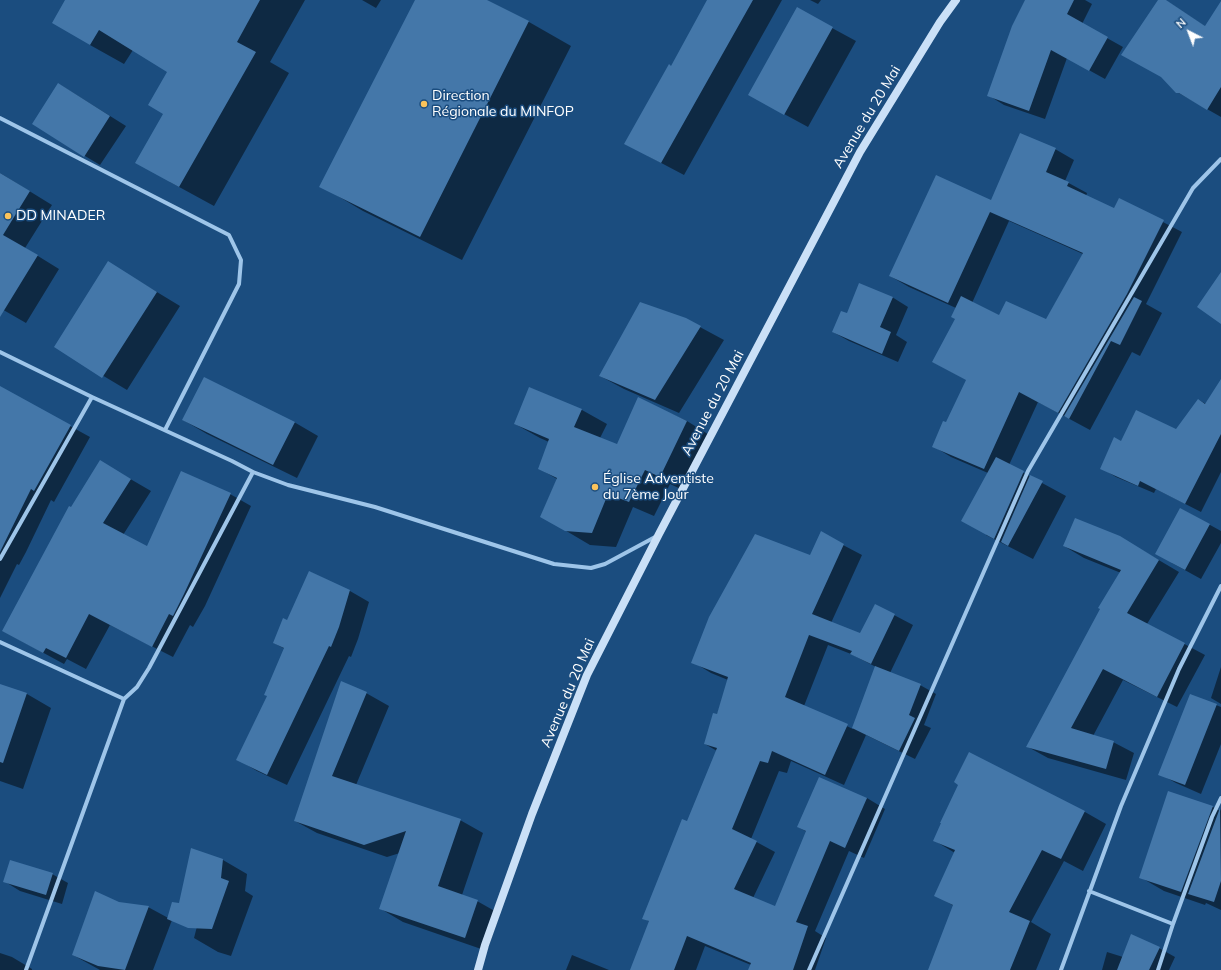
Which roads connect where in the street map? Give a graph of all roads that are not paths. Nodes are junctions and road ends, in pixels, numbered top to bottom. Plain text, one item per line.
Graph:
1 (956, 0) edge
2 (0, 118) edge
3 (1221, 159) edge
4 (0, 352) edge
5 (92, 397) junction
6 (165, 430) junction
7 (253, 472) junction
8 (659, 534) junction
9 (0, 559) edge
10 (1221, 586) edge
11 (0, 642) edge
12 (124, 699) junction
13 (1221, 798) edge
14 (1089, 891) junction
15 (1173, 924) junction
16 (26, 970) edge
17 (478, 970) edge
18 (809, 970) edge
19 (1061, 970) edge
20 (1158, 970) edge

1 - 8 main road, Avenue du 20 Mai
2 - 6 street
3 - 18 street
4 - 5 street
5 - 6 street
5 - 9 street
6 - 7 street
7 - 8 street
7 - 12 street
8 - 17 main road, Avenue du 20 Mai
10 - 14 street
11 - 12 street
12 - 16 street
13 - 15 street
14 - 15 street
14 - 19 street
15 - 20 street

